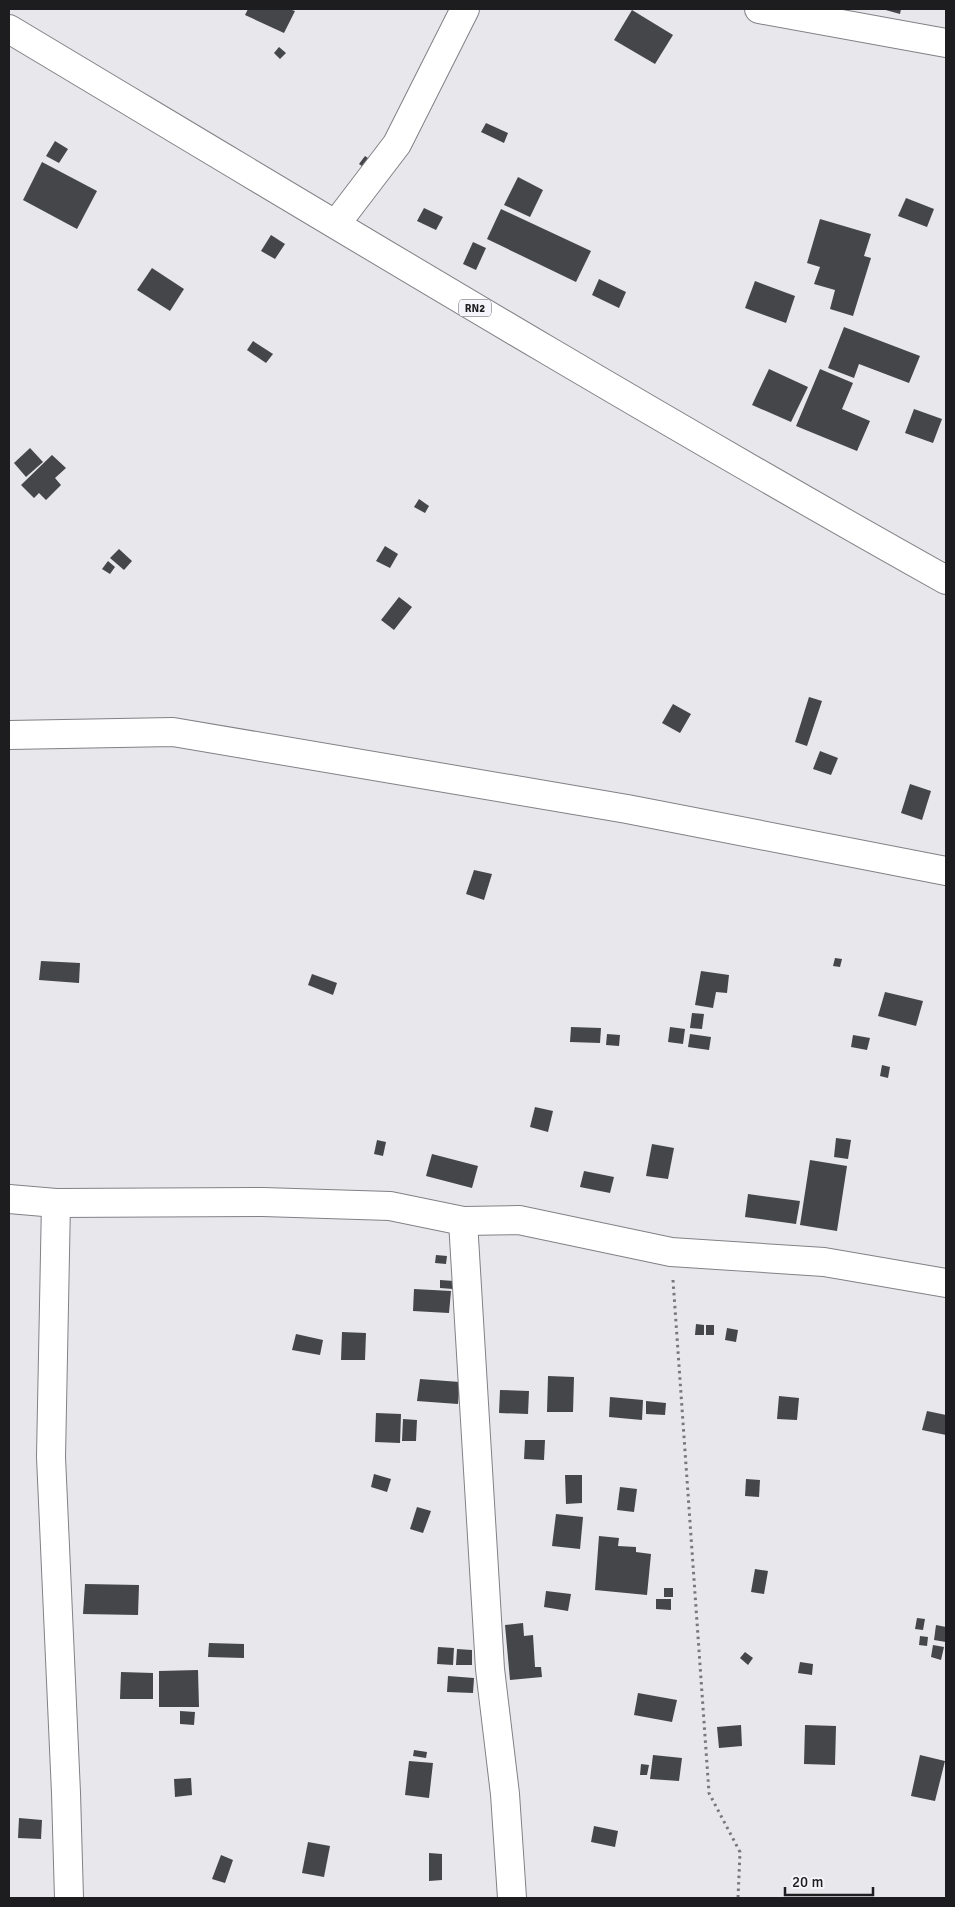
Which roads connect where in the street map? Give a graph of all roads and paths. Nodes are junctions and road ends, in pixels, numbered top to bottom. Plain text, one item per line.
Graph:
1 (465, 9) edge
2 (759, 9) edge
3 (9, 29) edge
4 (946, 43) edge
5 (336, 224) junction
6 (946, 580) edge
7 (9, 735) edge
8 (946, 871) edge
9 (9, 1199) edge
10 (56, 1203) junction
11 (463, 1221) junction
12 (671, 1252) junction
13 (946, 1283) edge
14 (69, 1898) edge
15 (512, 1898) edge
16 (738, 1898) edge

1 - 5 main road
2 - 4 main road
3 - 5 main road, RN2
5 - 6 main road, RN2
7 - 8 main road
9 - 10 main road
10 - 11 main road
10 - 14 main road
11 - 12 main road
11 - 15 main road
12 - 13 main road
12 - 16 path

